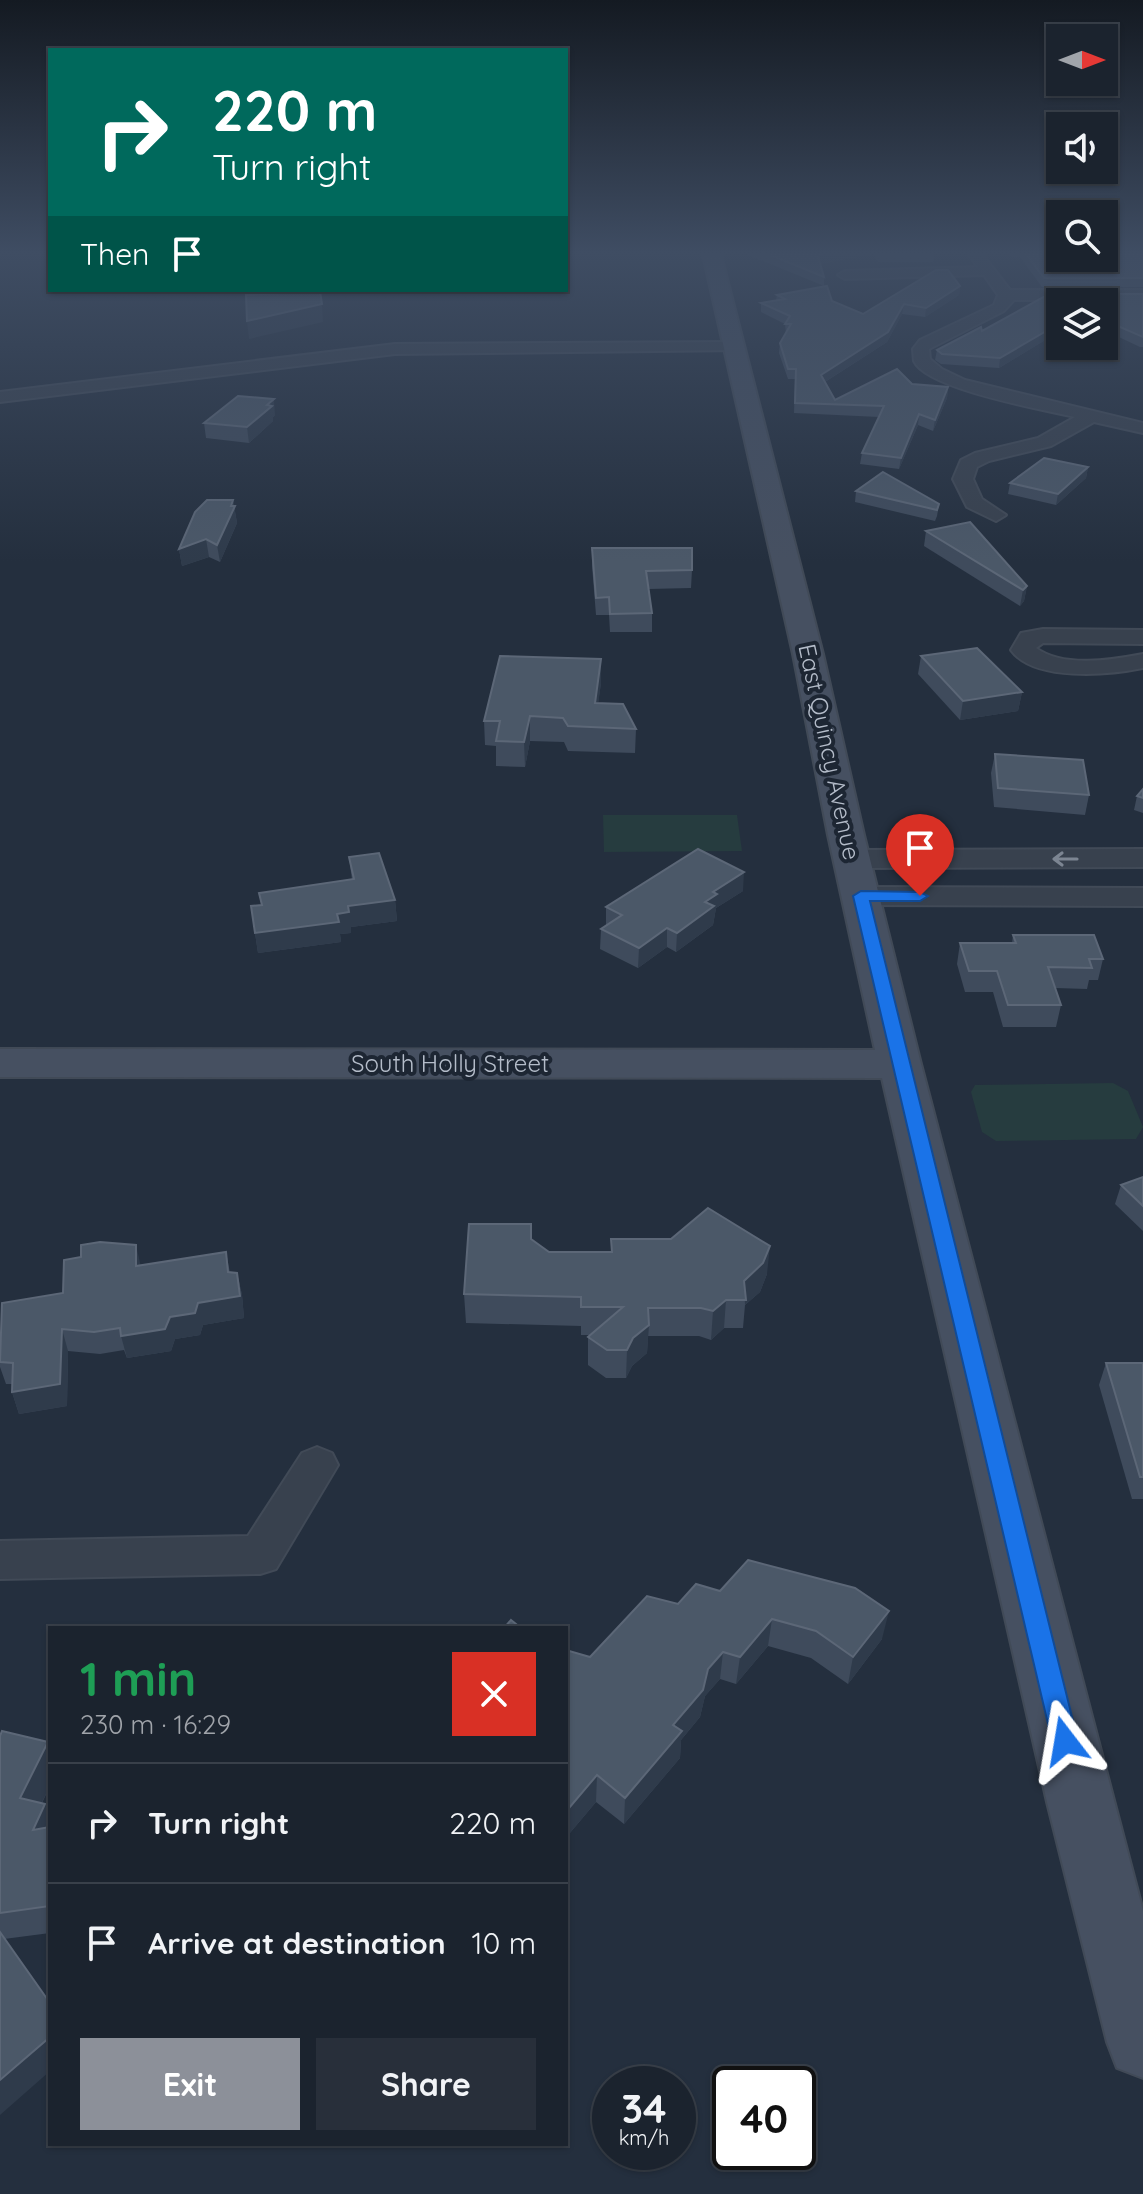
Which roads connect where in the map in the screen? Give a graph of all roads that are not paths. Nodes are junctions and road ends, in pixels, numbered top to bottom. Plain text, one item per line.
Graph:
1 (326, 357) edge
2 (737, 357) edge
3 (922, 357) edge
4 (0, 397) edge
5 (1091, 416) junction
6 (1143, 428) edge
7 (996, 515) dead end
8 (1143, 637) edge
9 (1143, 661) edge
10 (1143, 858) edge
11 (852, 859) junction
12 (861, 896) junction
13 (1143, 897) edge
14 (0, 1063) edge
15 (900, 1064) junction
16 (317, 1465) dead end
17 (0, 1560) edge
18 (1143, 2042) edge

1 - 4 street
2 - 11 street, East Quincy Avenue
3 - 5 street
5 - 6 street
5 - 7 street
8 - 9 street
10 -> 11 street
11 - 12 street, East Quincy Avenue
12 - 13 street
12 - 15 street, East Quincy Avenue
14 - 15 street, South Holly Street
15 - 18 street, East Quincy Avenue
16 - 17 street

